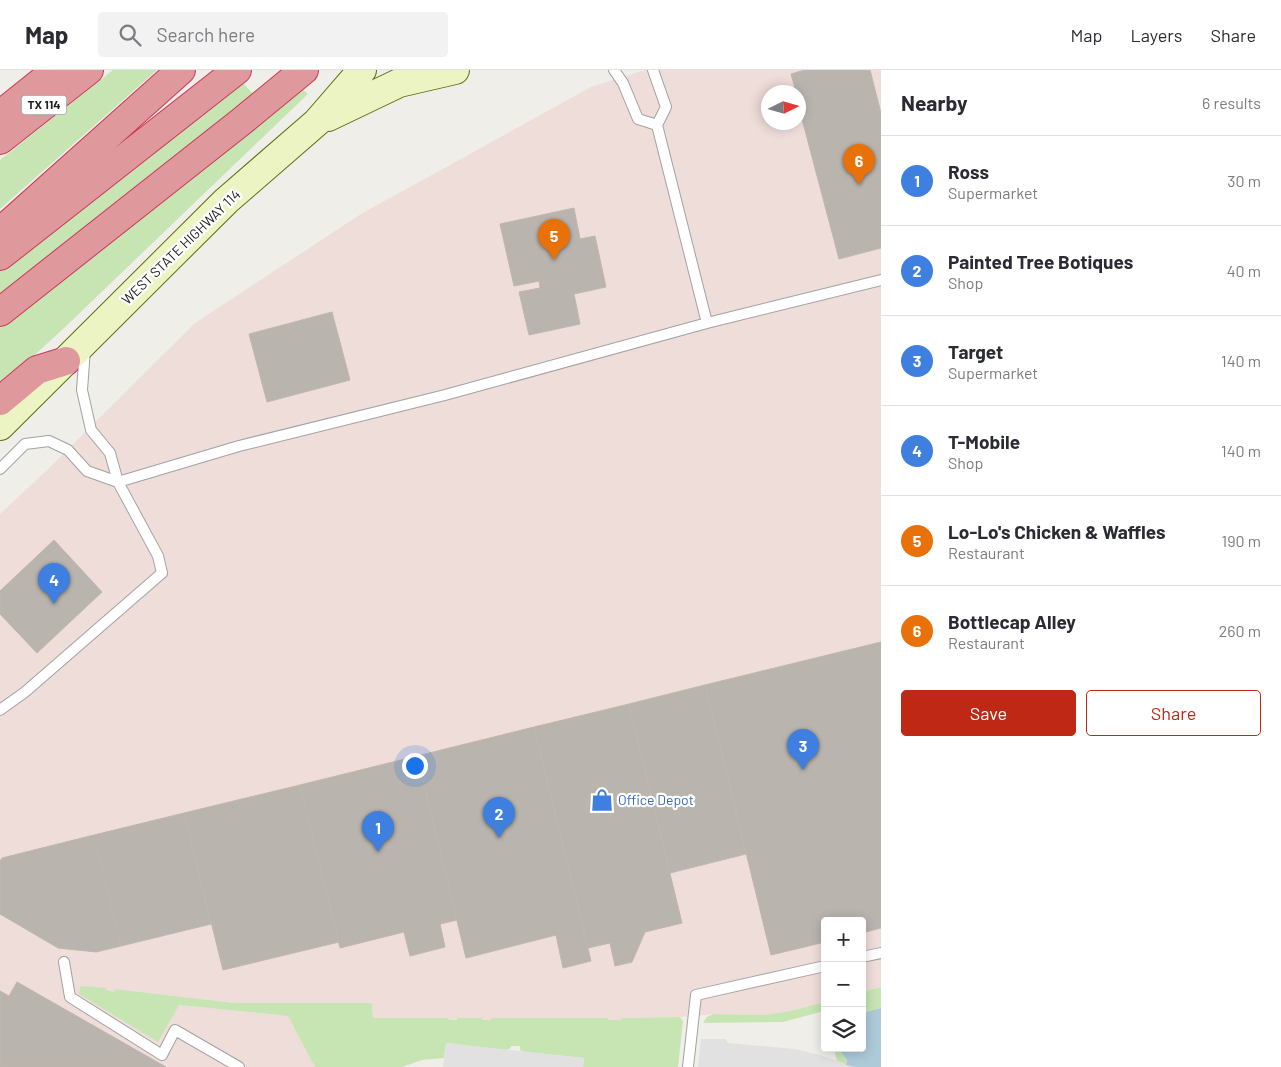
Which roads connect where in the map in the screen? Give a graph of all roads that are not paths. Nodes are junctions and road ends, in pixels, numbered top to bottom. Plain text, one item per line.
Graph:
1 (56, 70) edge
2 (89, 70) edge
3 (182, 70) edge
4 (237, 70) edge
5 (304, 70) edge
6 (362, 70) edge
7 (455, 70) edge
8 (614, 70) edge
9 (653, 70) edge
10 (0, 115) edge
11 (317, 122) junction
12 (657, 125) junction
13 (0, 140) edge
14 (0, 232) edge
15 (0, 256) edge
16 (881, 280) edge
17 (0, 312) edge
18 (707, 323) junction
19 (86, 341) junction
20 (66, 361) junction
21 (0, 401) edge
22 (0, 426) edge
23 (0, 469) edge
24 (118, 482) junction
25 (0, 710) edge
26 (881, 953) edge
27 (866, 956) edge
28 (64, 962) dead end
29 (821, 967) edge
30 (239, 1067) edge
31 (688, 1067) edge

1 - 10 highway
2 - 13 highway, TX 114
3 - 14 highway
4 - 15 highway
5 - 17 highway
6 - 11 main road, WEST STATE HIGHWAY 114
7 - 11 main road
8 - 12 lane
9 - 12 lane
11 - 19 main road, WEST STATE HIGHWAY 114
12 - 18 lane
16 - 18 lane
18 - 24 lane
19 - 20 main road, WEST STATE HIGHWAY 114
19 - 24 lane
20 - 21 highway
20 - 22 main road, WEST STATE HIGHWAY 114
23 - 24 lane
24 - 25 lane
26 - 27 lane
28 - 30 lane
29 - 31 lane

